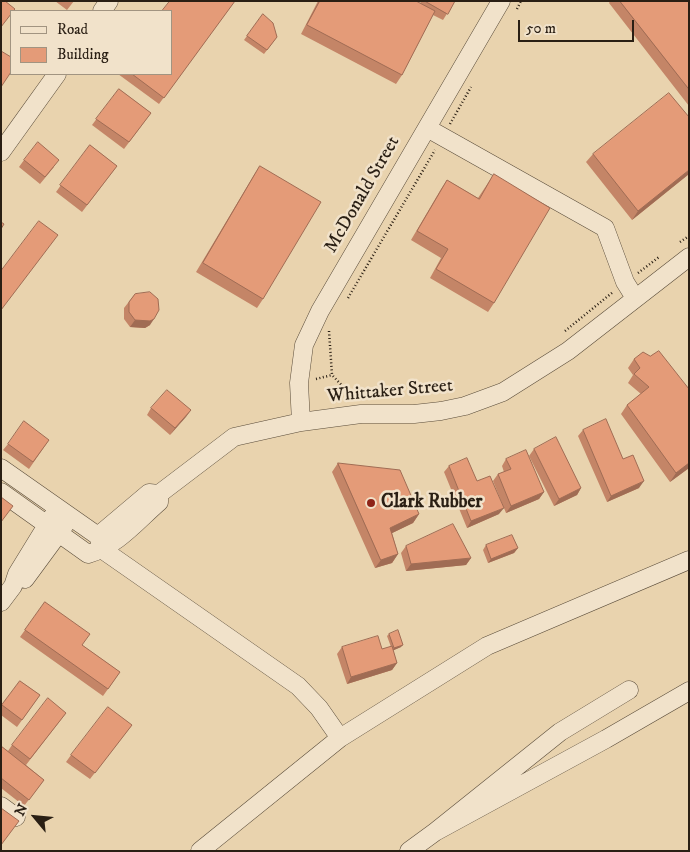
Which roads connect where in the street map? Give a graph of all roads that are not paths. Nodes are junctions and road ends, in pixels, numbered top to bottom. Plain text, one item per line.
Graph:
1 (509, 6) edge
2 (56, 75) edge
3 (427, 128) junction
4 (1, 152) edge
5 (689, 257) edge
6 (636, 298) junction
7 (301, 422) junction
8 (1, 468) edge
9 (1, 492) edge
10 (64, 513) junction
11 (52, 530) junction
12 (101, 543) junction
13 (689, 560) edge
14 (1, 602) edge
15 (628, 690) dead end
16 (689, 691) edge
17 (340, 738) junction
18 (1, 806) edge
19 (16, 817) edge
20 (435, 832) junction
21 (200, 851) edge
22 (409, 851) edge

1 - 3 street, McDonald Street
2 - 4 street
3 - 6 street
3 - 7 street, McDonald Street
5 - 6 street, Whittaker Street
6 - 7 street, Whittaker Street
7 - 12 street, Whittaker Street
8 - 10 street
9 - 11 street
10 - 11 street
10 - 12 street
11 - 12 street
11 - 14 street
12 - 17 street
13 - 17 street
15 - 20 street
16 - 20 street
17 - 21 street
18 - 19 street
20 - 22 street

